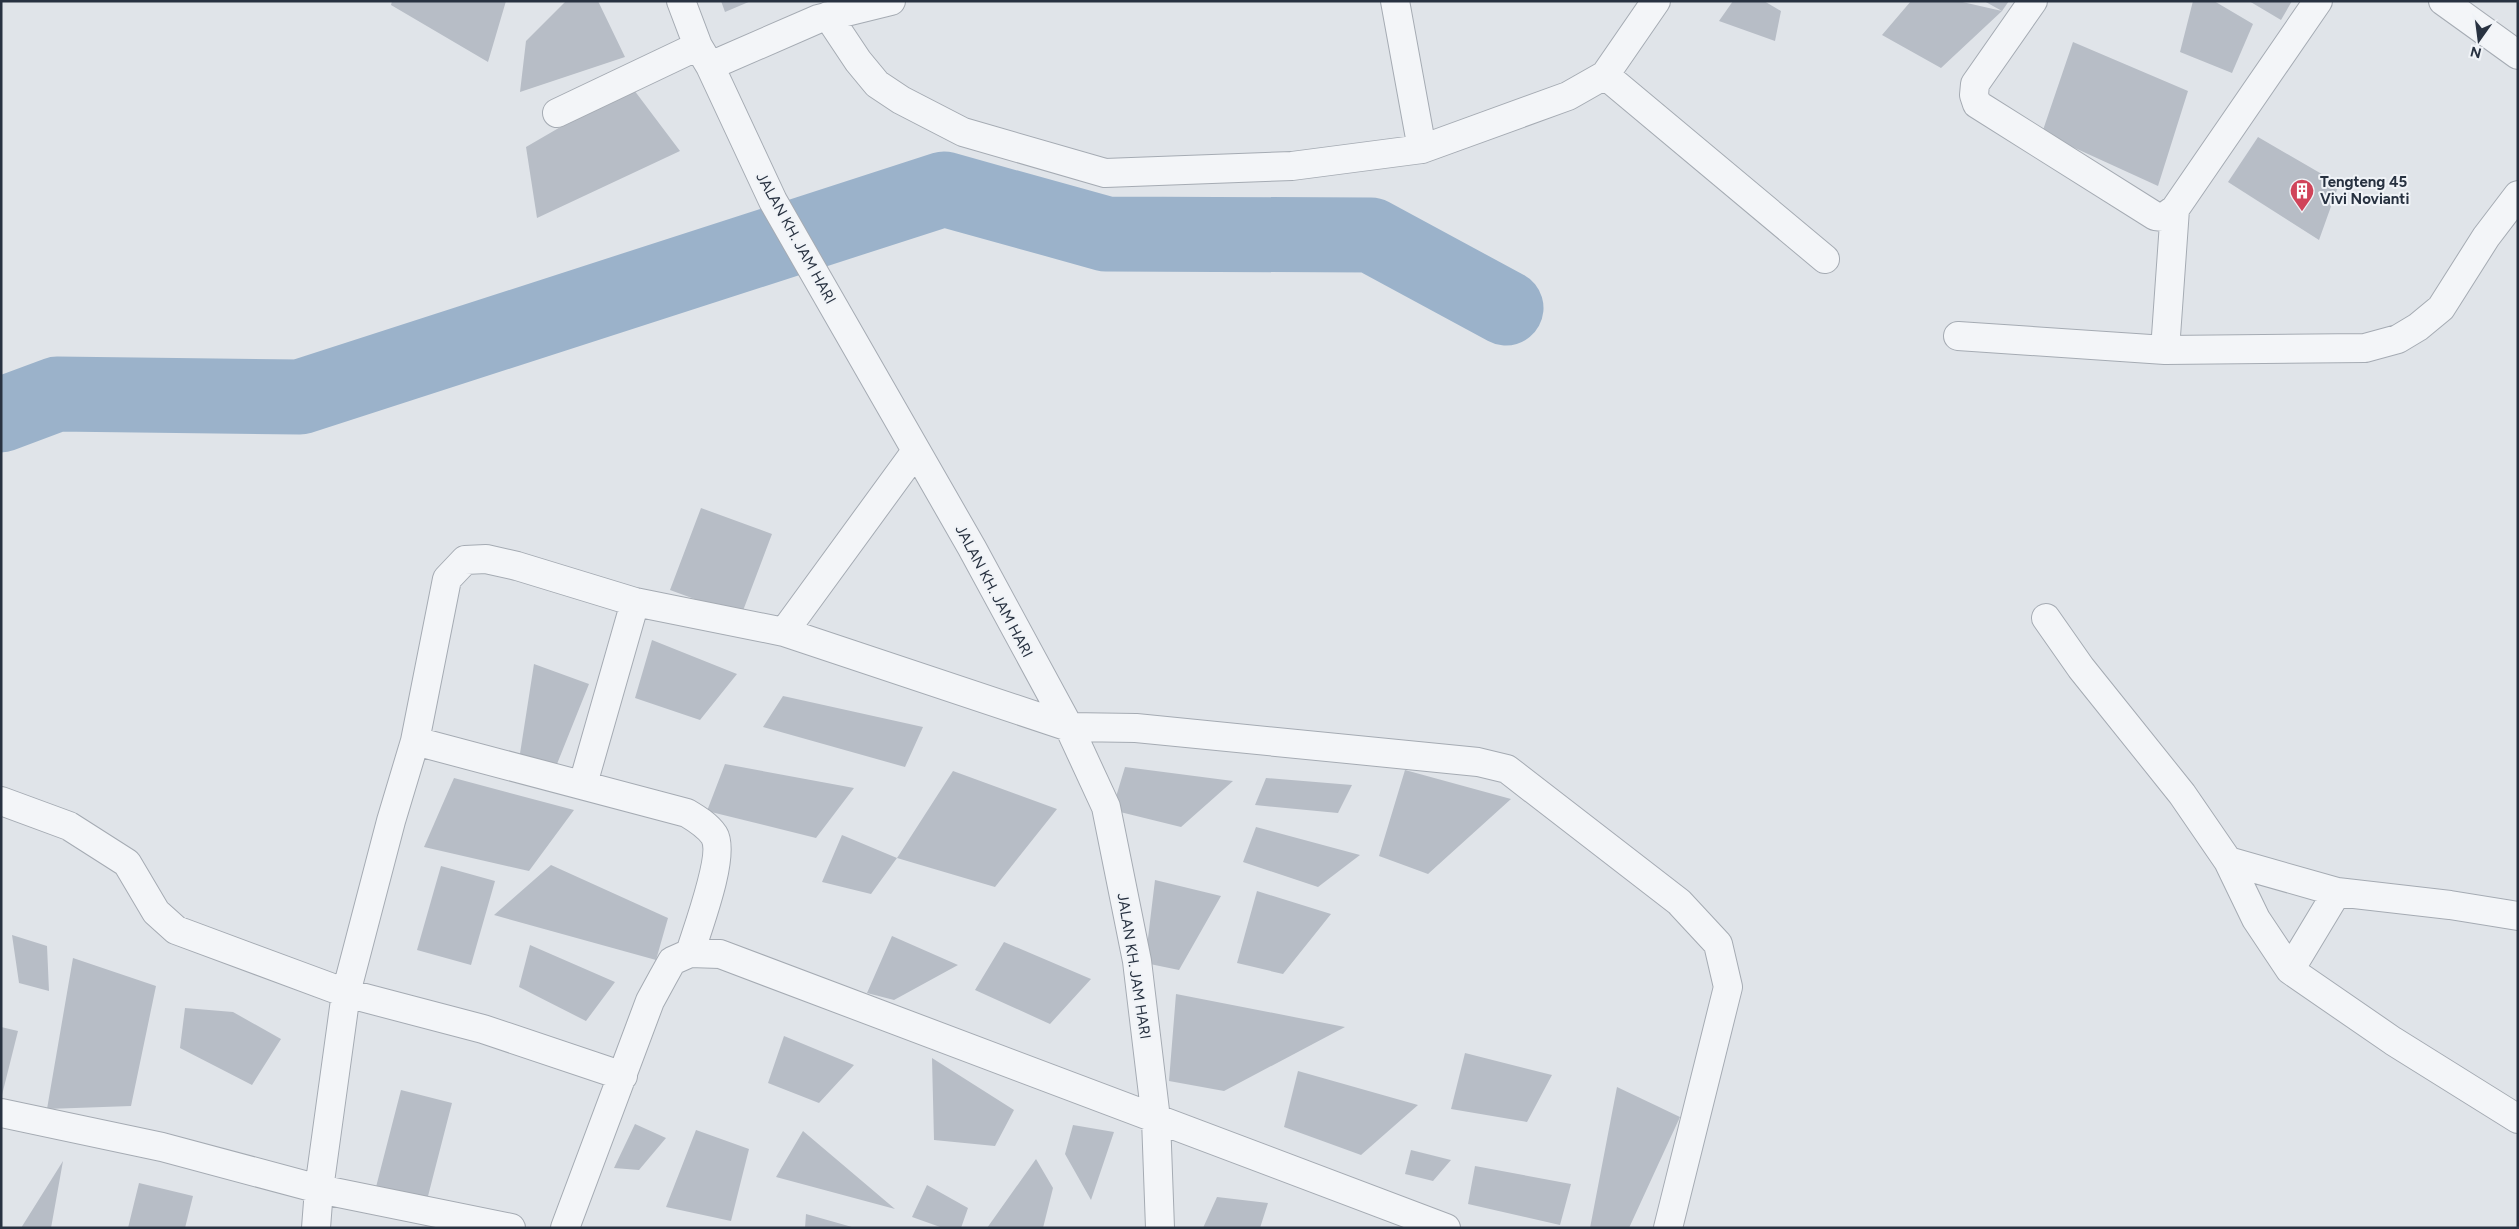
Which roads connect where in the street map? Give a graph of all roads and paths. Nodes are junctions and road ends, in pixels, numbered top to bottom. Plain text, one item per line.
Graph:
1 (681, 1) edge
2 (891, 1) edge
3 (1395, 1) edge
4 (1656, 1) edge
5 (2033, 1) edge
6 (2318, 1) edge
7 (2443, 1) edge
8 (828, 16) junction
9 (2518, 55) edge
10 (704, 56) junction
11 (1605, 75) junction
12 (556, 113) dead end
13 (1422, 150) junction
14 (2518, 195) edge
15 (2175, 209) junction
16 (1825, 258) dead end
17 (1958, 336) dead end
18 (2165, 350) junction
19 (910, 440) junction
20 (635, 602) junction
21 (2046, 618) dead end
22 (784, 632) junction
23 (1070, 727) junction
24 (416, 741) junction
25 (583, 784) junction
26 (1, 802) edge
27 (2228, 861) junction
28 (2338, 892) junction
29 (2518, 916) edge
30 (690, 953) junction
31 (2290, 970) junction
32 (346, 993) junction
33 (623, 1076) junction
34 (1, 1113) edge
35 (1156, 1119) junction
36 (2518, 1119) edge
37 (319, 1189) junction
38 (316, 1228) edge
39 (511, 1228) edge
40 (565, 1228) edge
41 (1160, 1228) edge
42 (1446, 1228) edge
43 (1668, 1228) edge

1 - 10 street, JALAN KH. JAM HARI
2 - 8 street
3 - 13 street
4 - 11 street
5 - 15 street
6 - 15 street
7 - 9 street
8 - 10 street
8 - 13 street
10 - 12 street
10 - 19 street, JALAN KH. JAM HARI
11 - 13 street
11 - 16 street
14 - 18 street
15 - 18 street
17 - 18 street
19 - 22 street
19 - 23 street, JALAN KH. JAM HARI
20 - 22 street
20 - 24 street
20 - 25 street
21 - 27 street
22 - 23 street
23 - 35 street, JALAN KH. JAM HARI
23 - 43 street
24 - 25 street
24 - 32 street
25 - 30 street
26 - 32 street
27 - 28 street
27 - 31 street
28 - 29 street
28 - 31 street
30 - 33 street
30 - 35 street
31 - 36 street
32 - 33 street
32 - 37 street
33 - 40 street
34 - 37 street
35 - 41 street, JALAN KH. JAM HARI
35 - 42 street
37 - 38 street
37 - 39 street

